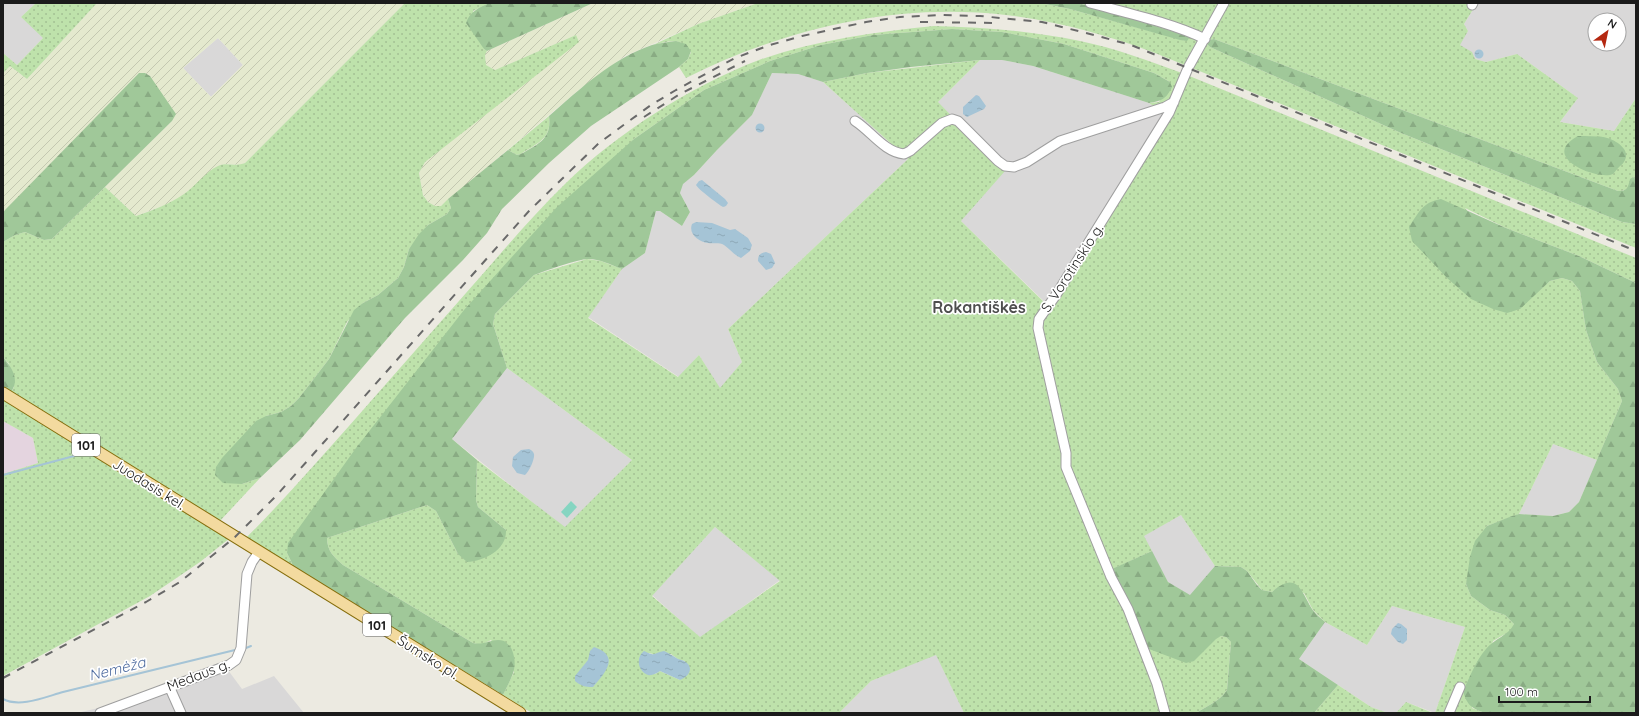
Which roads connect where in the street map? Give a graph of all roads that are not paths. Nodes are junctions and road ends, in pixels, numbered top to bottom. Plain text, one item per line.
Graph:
1 (1090, 3) edge
2 (1224, 3) edge
3 (1205, 39) junction
4 (1174, 102) junction
5 (855, 121) dead end
6 (3, 393) edge
7 (235, 537) joint
8 (259, 552) junction
9 (169, 686) junction
10 (1460, 686) dead end
11 (103, 713) edge
12 (181, 713) edge
13 (520, 713) edge
14 (1165, 713) edge
15 (1449, 713) edge

1 - 3 street
2 - 3 street, S. Vorotinskio g.
3 - 4 street, S. Vorotinskio g.
4 - 5 street
4 - 14 street, S. Vorotinskio g.
6 - 7 main road, Juodasis kel. / 101
7 - 8 main road, Šumsko pl. / 101
8 - 9 street, Medaus g.
8 - 13 main road, Šumsko pl. / 101
9 - 11 street, Medaus g.
9 - 12 street
10 - 15 street

